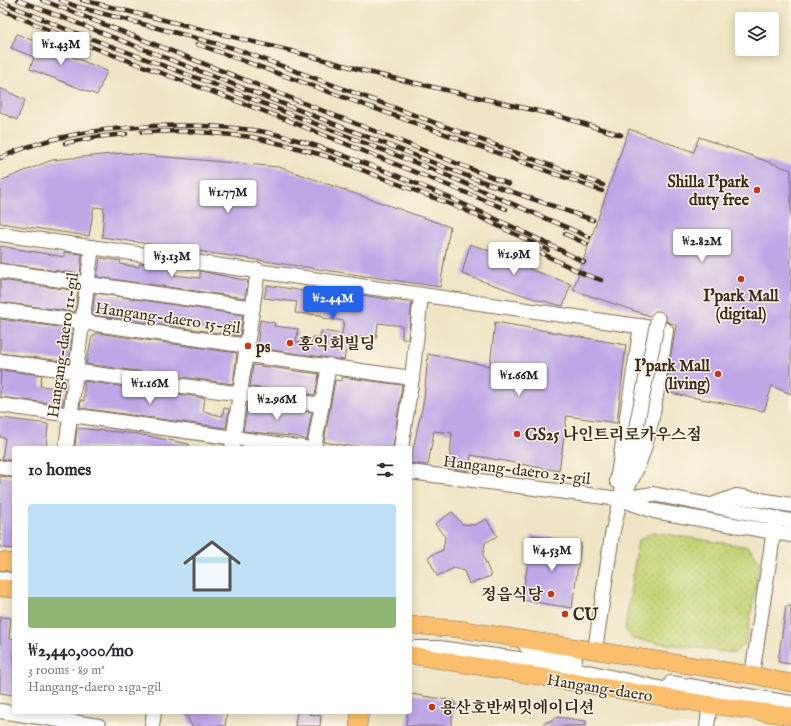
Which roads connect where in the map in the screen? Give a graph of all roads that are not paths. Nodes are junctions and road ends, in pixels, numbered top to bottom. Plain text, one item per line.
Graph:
1 (0, 234) edge
2 (92, 247) junction
3 (258, 270) junction
4 (0, 271) edge
5 (88, 282) junction
6 (421, 296) junction
7 (253, 308) junction
8 (0, 310) edge
9 (658, 318) dead end
10 (83, 322) junction
11 (641, 326) junction
12 (248, 351) junction
13 (0, 361) edge
14 (329, 365) junction
15 (76, 371) junction
16 (412, 378) junction
17 (239, 394) junction
18 (0, 405) edge
19 (322, 405) junction
20 (70, 415) junction
21 (233, 443) edge
22 (66, 446) edge
23 (276, 446) edge
24 (314, 446) edge
25 (401, 446) edge
26 (0, 467) edge
27 (12, 470) edge
28 (412, 472) edge
29 (791, 495) edge
30 (736, 496) junction
31 (620, 500) junction
32 (791, 504) edge
33 (711, 505) junction
34 (791, 521) edge
35 (775, 525) junction
36 (791, 535) edge
37 (0, 561) edge
38 (12, 563) edge
39 (0, 578) edge
40 (12, 581) edge
41 (0, 583) edge
42 (12, 587) edge
43 (0, 588) edge
44 (12, 588) edge
45 (412, 625) edge
46 (458, 629) junction
47 (412, 648) edge
48 (595, 650) junction
49 (412, 655) edge
50 (752, 675) junction
51 (791, 683) edge
52 (791, 703) edge
53 (710, 705) junction
54 (755, 710) junction
55 (0, 711) edge
56 (12, 713) edge
57 (20, 714) edge
58 (154, 714) edge
59 (360, 714) edge
60 (791, 716) edge
61 (99, 726) edge
62 (152, 726) edge
63 (358, 726) edge
64 (707, 726) edge

1 - 2 street
2 - 3 street
2 - 5 street, Hangang-daero 11-gil
3 - 6 street
3 - 7 street, Hangang-daero 15-gil
4 - 5 street
5 - 7 street
5 - 10 street, Hangang-daero 11-gil
6 - 11 street
6 - 16 street
7 - 12 street, Hangang-daero 15-gil
8 - 10 street, Hangang-daero 15-gil
9 - 31 street, bridge
10 - 12 street, Hangang-daero 15-gil
10 - 15 street, Hangang-daero 11-gil
11 - 31 street
11 - 31 street
12 - 14 street
12 - 17 street, Hangang-daero 15-gil
13 - 15 street
14 - 16 street
14 - 19 street
15 - 17 street
15 - 20 street, Hangang-daero 11-gil
16 - 25 street
17 - 19 street
17 - 21 street, Hangang-daero 15-gil
18 - 20 street
19 - 24 street
20 - 21 street
20 - 22 street, Hangang-daero 11-gil
21 - 23 street
26 - 27 street
28 - 31 street, Hangang-daero 23-gil
29 - 30 street
30 - 32 street
30 - 33 street
31 - 33 street, Hangang-daero 23-gil
31 - 35 street, Hangang-daero 23-gil
31 - 48 street
33 - 35 street, Hangang-daero 23-gil
34 - 35 street, Hangang-daero 23-gil
35 - 36 street, Hangang-daero 23-gil
35 - 50 street
37 - 38 main road
39 - 40 street
41 - 42 street
43 - 44 main road
45 - 46 main road
46 - 48 main road
46 - 52 street
47 - 54 street
48 - 50 main road
49 - 53 main road, Hangang-daero
50 - 51 main road
53 - 54 main road, Hangang-daero
53 - 64 street
54 - 60 main road, Hangang-daero
55 - 56 street
57 - 61 street
58 - 62 street
59 - 63 main road

